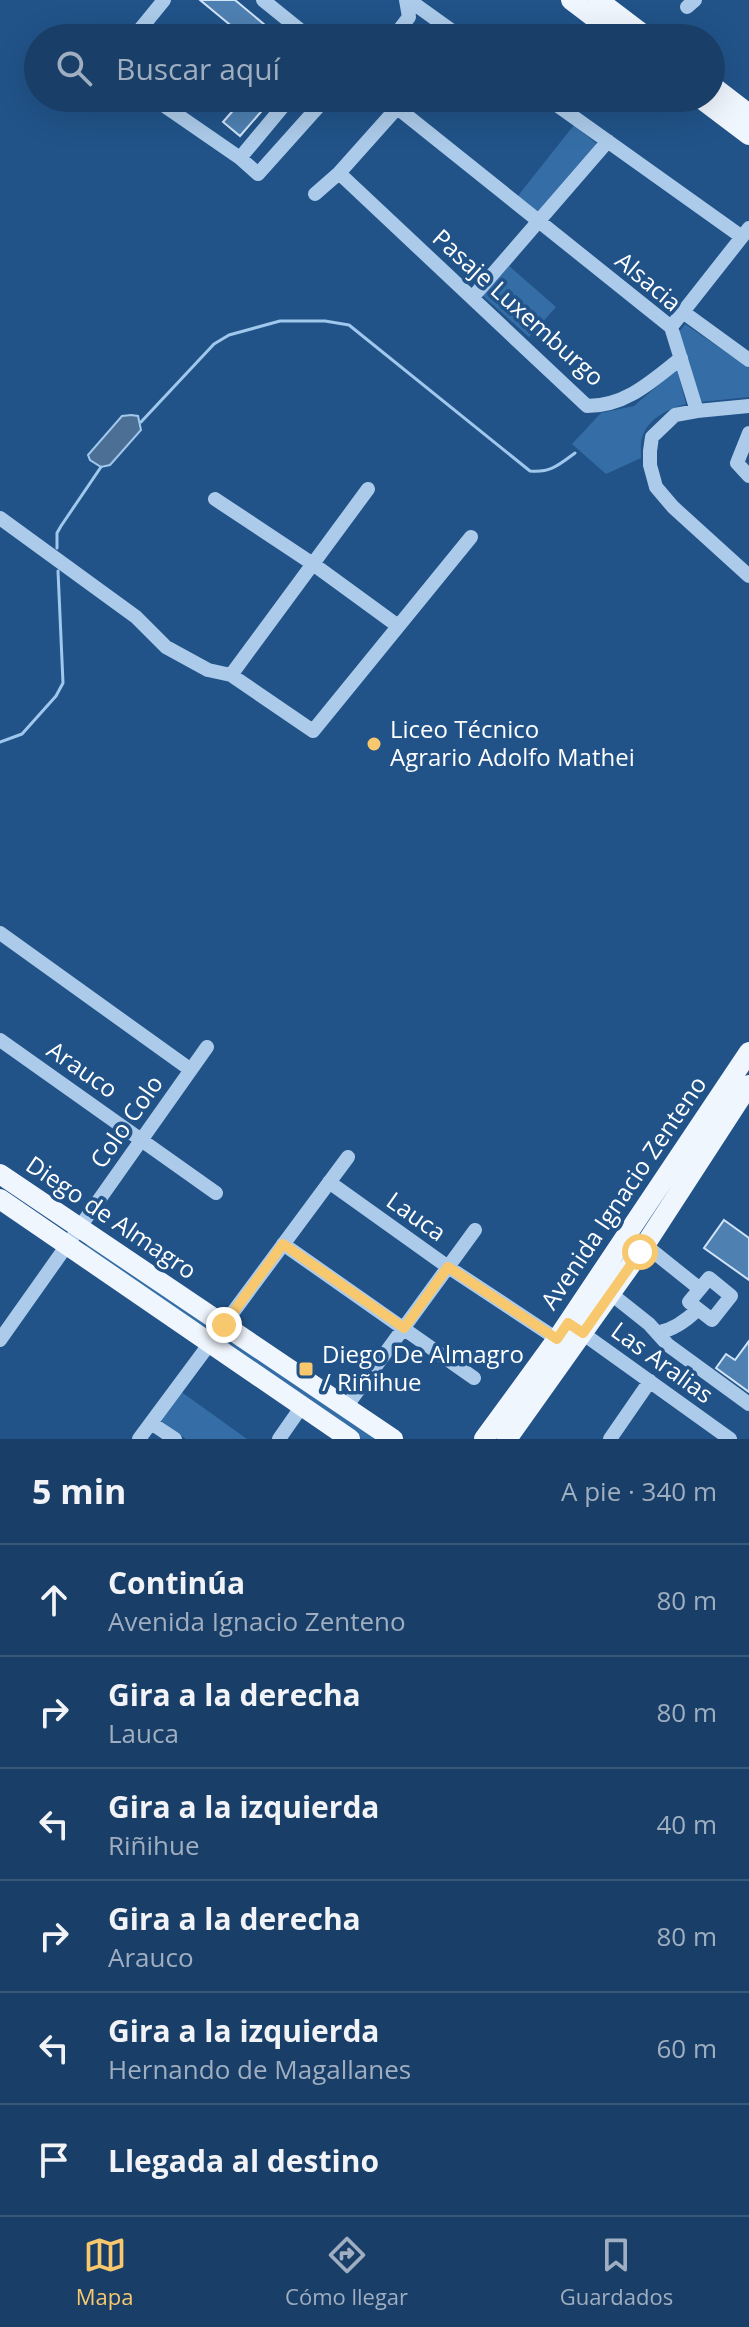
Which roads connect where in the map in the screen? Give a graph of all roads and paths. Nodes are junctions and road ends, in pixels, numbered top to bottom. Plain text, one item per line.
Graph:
1 (164, 0) edge
2 (263, 0) edge
3 (407, 0) edge
4 (571, 0) edge
5 (598, 0) edge
6 (144, 24) edge
7 (293, 24) edge
8 (404, 24) edge
9 (442, 24) edge
10 (603, 24) edge
11 (630, 24) edge
12 (725, 96) edge
13 (173, 112) edge
14 (278, 112) edge
15 (313, 112) edge
16 (393, 112) edge
17 (402, 112) edge
18 (567, 112) edge
19 (719, 112) edge
20 (749, 114) edge
21 (749, 135) edge
22 (608, 141) junction
23 (240, 158) junction
24 (339, 173) junction
25 (315, 194) dead end
26 (538, 221) junction
27 (746, 232) edge
28 (472, 298) junction
29 (683, 312) junction
30 (671, 327) junction
31 (681, 358) junction
32 (749, 360) edge
33 (749, 406) edge
34 (697, 411) junction
35 (749, 433) edge
36 (749, 476) edge
37 (368, 489) dead end
38 (215, 499) dead end
39 (0, 518) edge
40 (471, 537) dead end
41 (313, 564) junction
42 (749, 576) edge
43 (398, 626) junction
44 (231, 675) junction
45 (0, 933) edge
46 (0, 1040) edge
47 (207, 1047) dead end
48 (749, 1052) edge
49 (191, 1070) junction
50 (744, 1080) edge
51 (142, 1139) junction
52 (348, 1157) dead end
53 (0, 1174) edge
54 (329, 1182) junction
55 (216, 1193) dead end
56 (0, 1199) edge
57 (79, 1228) junction
58 (475, 1230) dead end
59 (637, 1239) junction
60 (283, 1244) junction
61 (67, 1245) junction
62 (122, 1256) junction
63 (448, 1267) junction
64 (110, 1275) junction
65 (700, 1289) junction
66 (610, 1293) junction
67 (698, 1309) junction
68 (224, 1325) junction
69 (404, 1328) junction
70 (569, 1332) junction
71 (657, 1333) junction
72 (0, 1340) edge
73 (210, 1343) junction
74 (474, 1378) dead end
75 (650, 1381) junction
76 (749, 1404) edge
77 (302, 1406) junction
78 (346, 1407) junction
79 (151, 1423) junction
80 (711, 1425) junction
81 (139, 1439) edge
82 (175, 1439) edge
83 (279, 1439) edge
84 (350, 1439) edge
85 (393, 1439) edge
86 (484, 1439) edge
87 (507, 1439) edge
88 (610, 1439) edge
89 (702, 1439) edge
90 (730, 1439) edge

1 - 6 street
2 - 7 street
3 - 8 street
3 - 9 street
4 - 10 main road
5 - 11 main road
12 - 20 main road
13 - 23 street
14 - 23 street
15 - 23 street
16 - 24 street
17 - 26 street, Alsacia
18 - 22 street
19 - 21 main road
22 - 26 street
22 - 27 street
24 - 25 street
24 - 28 street, Pasaje Luxemburgo
26 - 28 street
26 - 30 street, Alsacia
27 - 29 street
28 - 31 street, Pasaje Luxemburgo
29 - 30 street
29 - 32 street
30 - 31 street, Alsacia
31 - 34 street, Alsacia
33 - 34 street
34 - 42 street
35 - 36 street
37 - 41 street
38 - 41 street
39 - 44 street
40 - 43 street
41 - 43 street
41 - 44 street
43 - 44 street
45 - 49 street
46 - 51 street, Arauco
47 - 49 street, Colo Colo
48 - 50 main road, Avenida Ignacio Zenteno
49 - 51 street, Colo Colo
50 - 59 main road, Avenida Ignacio Zenteno
51 - 55 street, Arauco
51 - 57 street, Colo Colo
52 - 54 street
53 - 57 main road, Diego de Almagro
54 - 60 street
54 - 63 street, Lauca
56 - 61 main road, Diego de Almagro
57 - 61 street, Colo Colo
57 - 62 main road, Diego de Almagro
58 - 63 street
59 - 65 street
59 - 66 main road, Avenida Ignacio Zenteno
59 - 70 main road, Avenida Ignacio Zenteno
60 - 68 street
60 - 69 street
61 - 64 main road, Diego de Almagro
61 - 72 street, Colo Colo
62 - 64 main road
62 - 68 main road, Diego de Almagro
63 - 69 street
63 - 70 street, Lauca
64 - 73 main road, Diego de Almagro
65 - 67 street
65 - 67 street
66 - 70 main road, Avenida Ignacio Zenteno
66 - 71 street
67 - 71 street
68 - 73 street
68 - 78 main road, Diego de Almagro
69 - 74 street
69 - 78 street
70 - 75 street, Las Aralias
70 - 86 main road, Avenida Ignacio Zenteno
70 - 87 main road, Avenida Ignacio Zenteno
71 - 76 street
73 - 77 main road, Diego de Almagro
73 - 79 street
75 - 80 street, Las Aralias
75 - 88 street
77 - 83 street
77 - 84 main road, Diego de Almagro
78 - 85 main road, Diego de Almagro
79 - 81 street
79 - 82 street
80 - 89 street
80 - 90 street, Las Aralias

